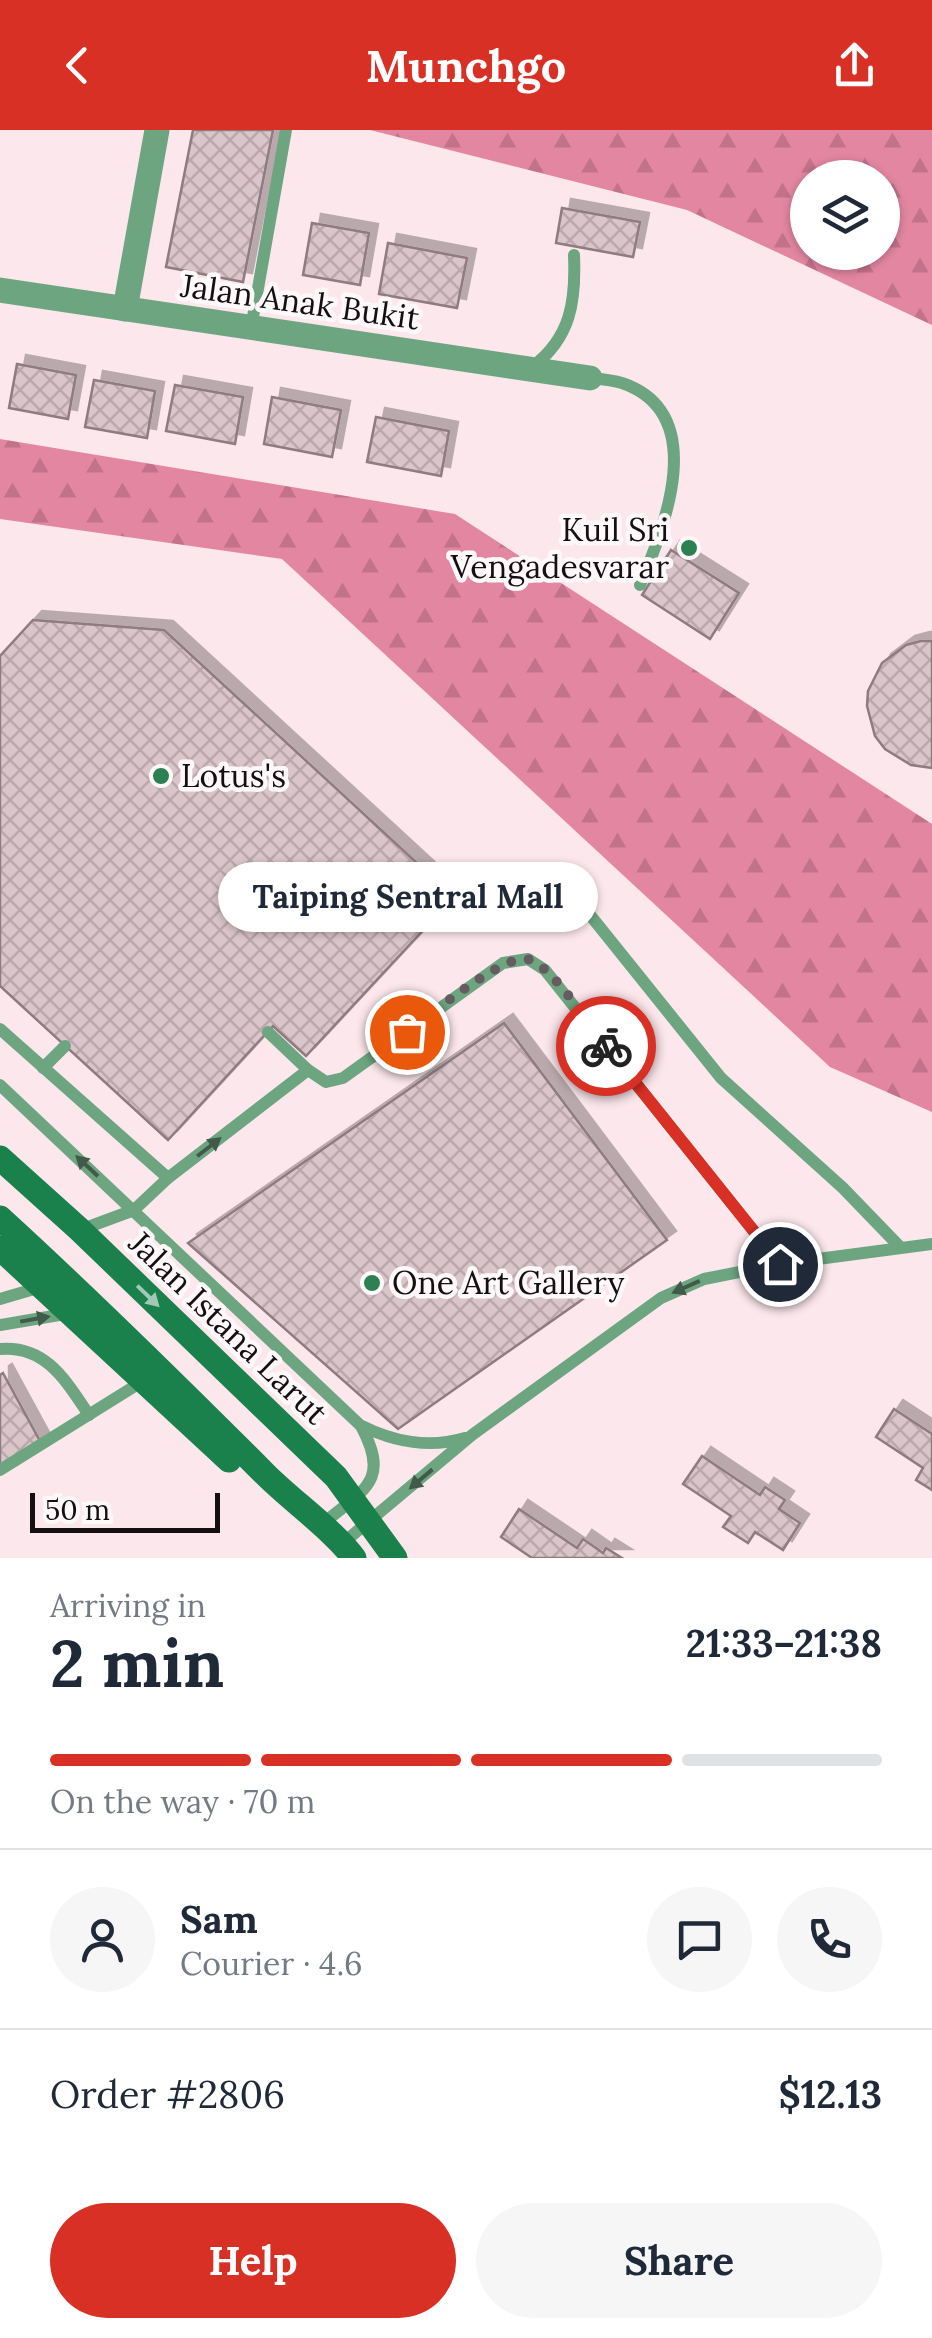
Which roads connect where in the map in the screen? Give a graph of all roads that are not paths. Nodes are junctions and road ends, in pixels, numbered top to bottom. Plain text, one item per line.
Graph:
1 (156, 130) edge
2 (286, 130) edge
3 (574, 254) dead end
4 (0, 290) edge
5 (125, 309) junction
6 (252, 328) junction
7 (530, 369) junction
8 (590, 378) joint
9 (640, 585) dead end
10 (574, 895) dead end
11 (0, 1029) edge
12 (268, 1032) dead end
13 (65, 1046) dead end
14 (43, 1068) junction
15 (308, 1070) junction
16 (0, 1085) edge
17 (0, 1158) edge
18 (168, 1178) junction
19 (134, 1210) junction
20 (0, 1218) edge
21 (80, 1230) junction
22 (932, 1244) edge
23 (900, 1246) junction
24 (0, 1248) edge
25 (780, 1264) junction
26 (42, 1286) junction
27 (0, 1299) edge
28 (70, 1313) junction
29 (0, 1326) edge
30 (0, 1350) edge
31 (143, 1381) junction
32 (89, 1415) junction
33 (360, 1425) junction
34 (472, 1436) junction
35 (0, 1470) edge
36 (281, 1490) junction
37 (352, 1498) junction
38 (370, 1522) junction
39 (320, 1526) junction
40 (349, 1551) edge
41 (396, 1558) edge

1 - 5 street
2 - 6 lane
3 - 7 lane
4 - 5 street, Jalan Anak Bukit
5 - 6 street, Jalan Anak Bukit
6 - 7 street, Jalan Anak Bukit
7 - 8 street, Jalan Anak Bukit
8 - 9 lane
10 - 23 lane
11 - 14 lane
12 - 15 lane
13 - 14 lane
14 - 18 lane
18 -> 15 lane
15 - 25 lane
19 -> 16 lane
17 - 21 main road, Jalan Istana Larut
18 - 19 lane
19 - 21 lane
19 - 33 lane
20 - 36 main road
21 -> 37 main road, Jalan Istana Larut
22 - 23 lane
23 - 25 lane
24 - 26 main road
25 -> 34 lane
26 - 27 lane
26 - 28 main road
29 -> 28 lane
28 - 31 main road
30 - 32 lane
31 - 32 lane
31 - 36 main road
32 - 35 lane
33 - 34 lane
33 - 37 lane
34 -> 38 lane
36 - 39 main road
37 - 38 main road, Jalan Istana Larut
37 - 39 lane
38 - 40 lane
38 - 41 main road, Jalan Istana Larut
39 - 40 main road

